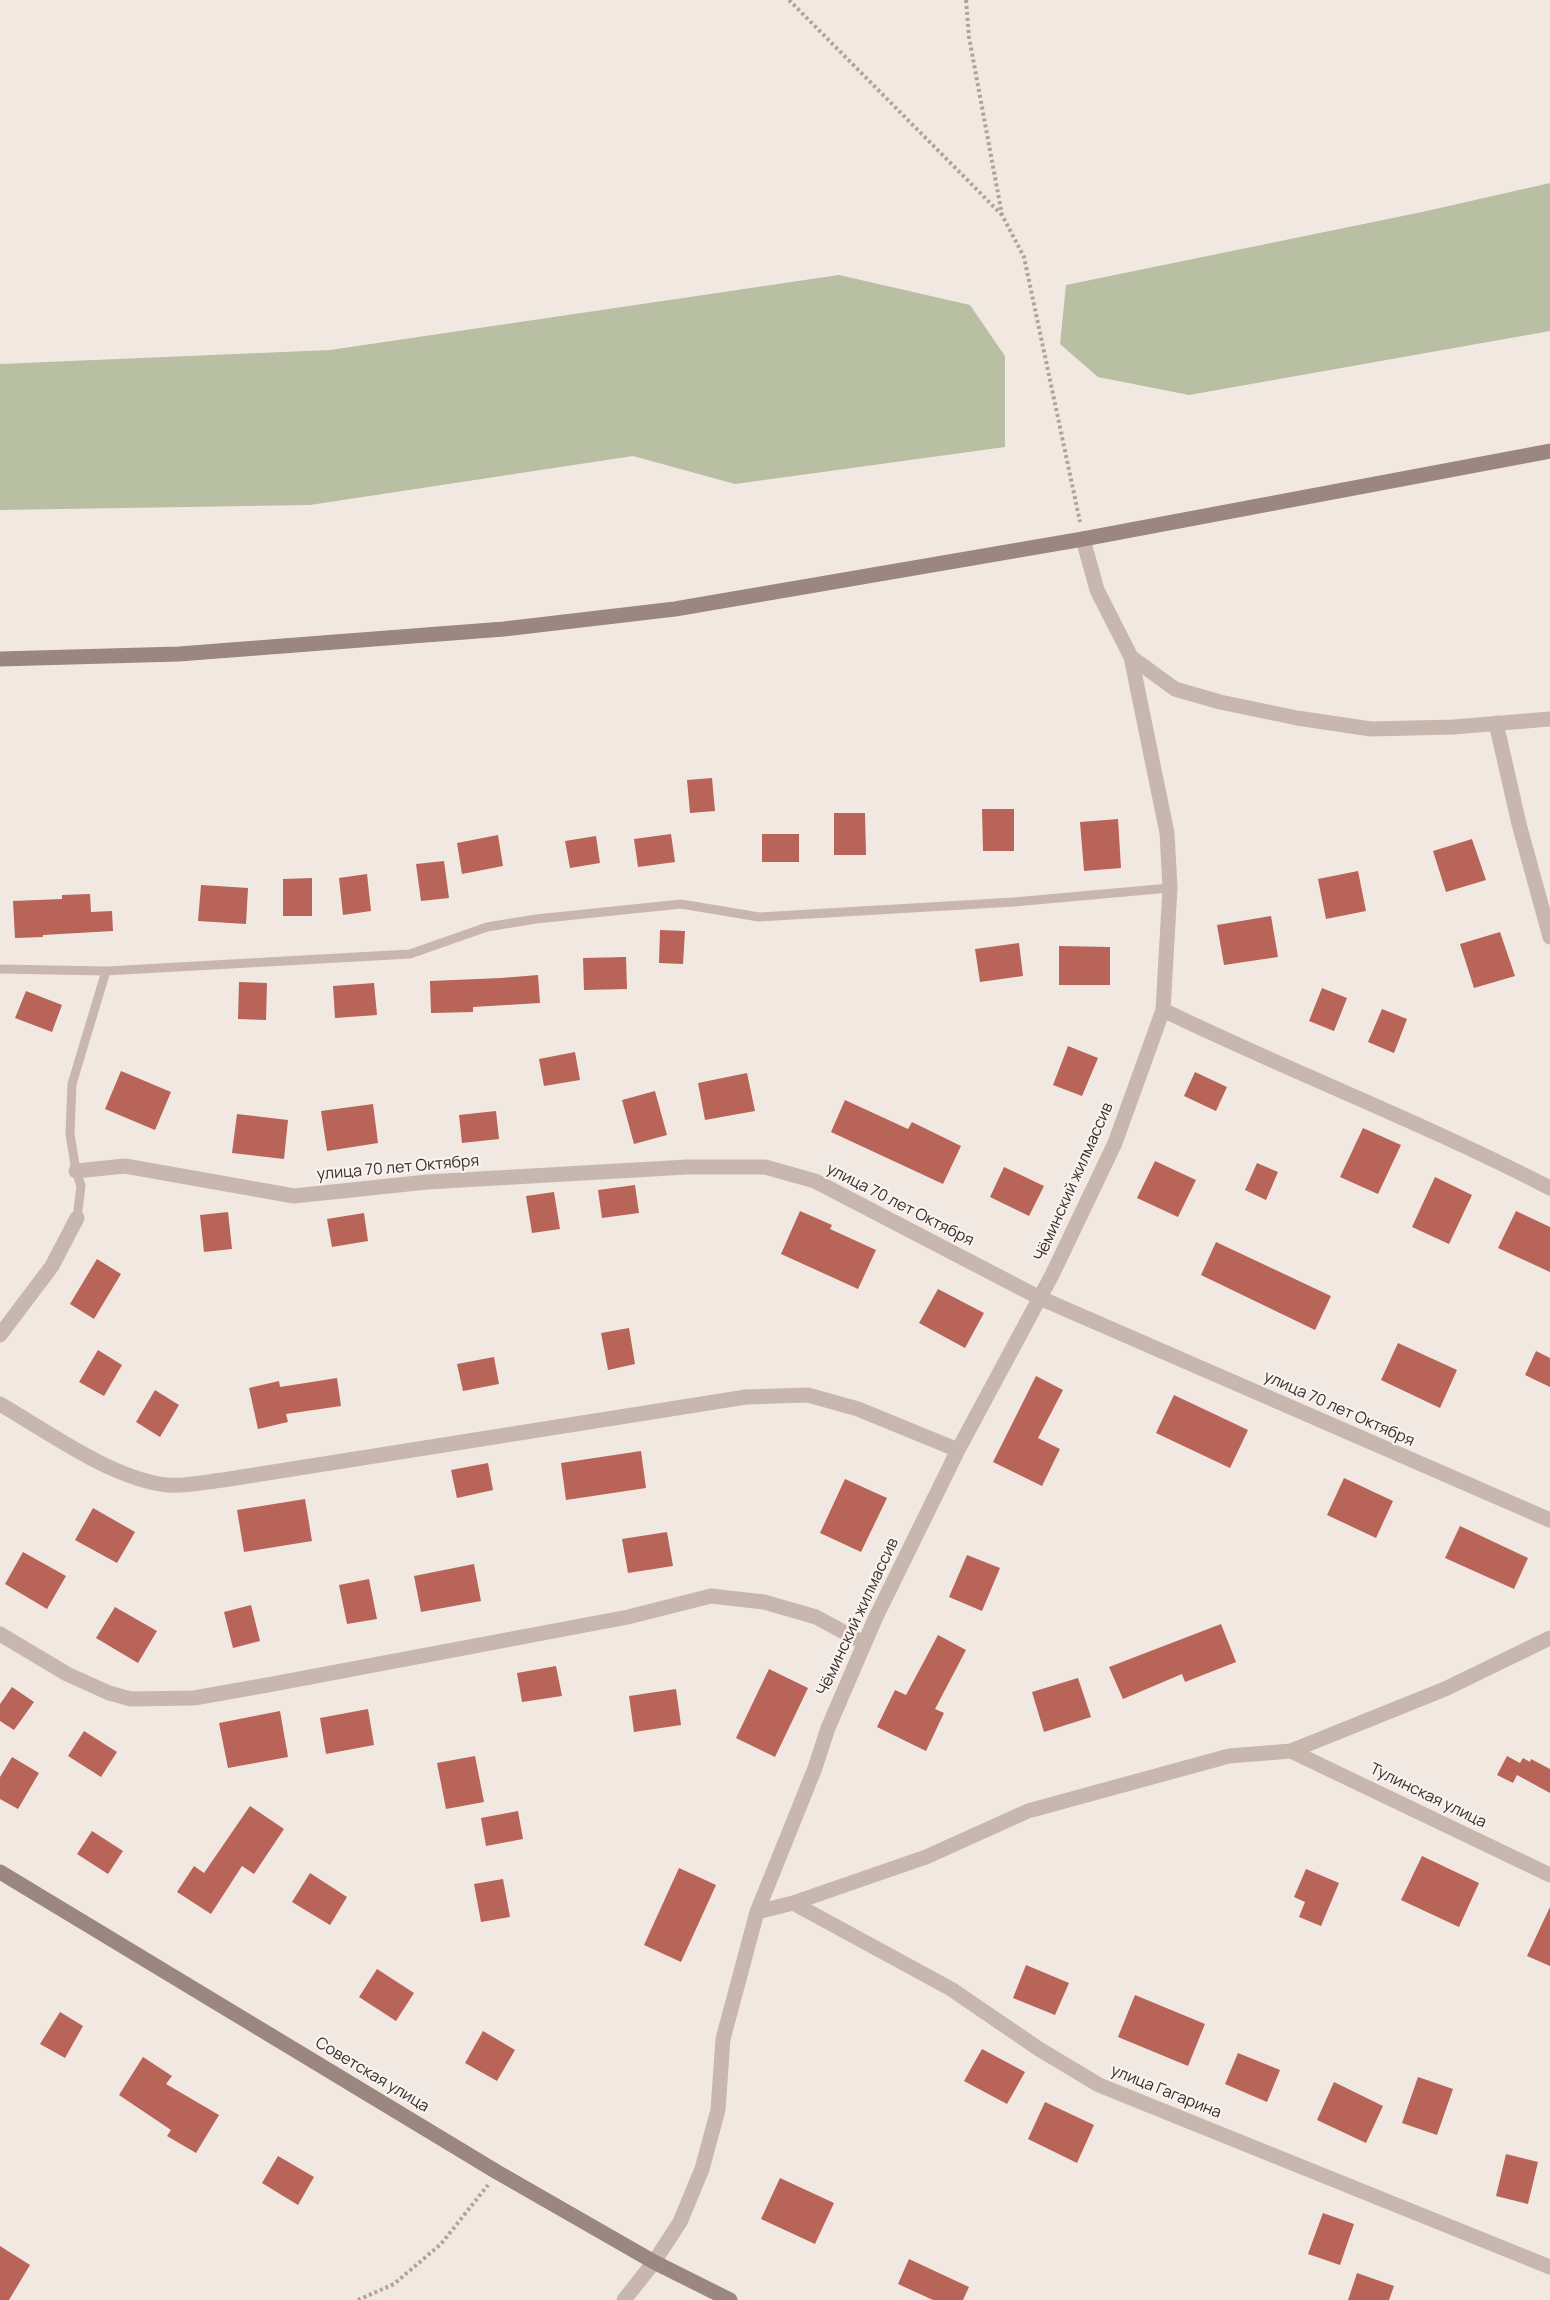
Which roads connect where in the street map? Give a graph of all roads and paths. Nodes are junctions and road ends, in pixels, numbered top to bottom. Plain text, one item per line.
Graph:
1 (789, 0) edge
2 (966, 0) edge
3 (1002, 215) junction
4 (1550, 452) edge
5 (1083, 539) junction
6 (1131, 657) junction
7 (0, 659) edge
8 (1550, 719) edge
9 (1496, 723) junction
10 (1170, 888) junction
11 (1550, 937) edge
12 (0, 969) edge
13 (106, 971) junction
14 (1163, 1010) junction
15 (76, 1171) junction
16 (1550, 1188) edge
17 (77, 1218) joint
18 (1040, 1298) junction
19 (0, 1335) edge
20 (0, 1404) edge
21 (958, 1450) junction
22 (1550, 1521) edge
23 (0, 1634) edge
24 (1550, 1638) edge
25 (864, 1643) junction
26 (1291, 1751) junction
27 (0, 1872) edge
28 (1550, 1875) edge
29 (793, 1903) junction
30 (757, 1912) junction
31 (497, 2172) junction
32 (654, 2262) junction
33 (1550, 2267) edge
34 (358, 2300) edge
35 (624, 2300) edge
36 (730, 2300) edge

1 - 3 path
2 - 3 path
3 - 5 path
4 - 5 main road
5 - 6 street, Чёминский жилмассив
5 - 7 main road
6 - 9 street, Чёминский жилмассив
6 - 10 street, Чёминский жилмассив
8 - 9 street, Чёминский жилмассив
9 - 11 street
10 - 13 lane
10 - 14 street, Чёминский жилмассив
12 - 13 lane
13 - 15 lane
14 - 16 street
14 - 18 street, Чёминский жилмассив
15 - 17 lane
15 - 18 street, улица 70 лет Октября
17 - 19 street
18 - 21 street, Чёминский жилмассив
18 - 22 street, улица 70 лет Октября
20 - 21 street
21 - 25 street, Чёминский жилмассив
23 - 25 street
24 - 26 street
25 - 30 street, Чёминский жилмассив
26 - 28 street, Тулинская улица
26 - 29 street
27 - 31 main road, Советская улица
29 - 30 street
29 - 33 street, улица Гагарина
30 - 32 street, Чёминский жилмассив
31 - 32 main road, Советская улица
31 - 34 path
32 - 35 street, Чёминский жилмассив
32 - 36 main road, Советская улица

